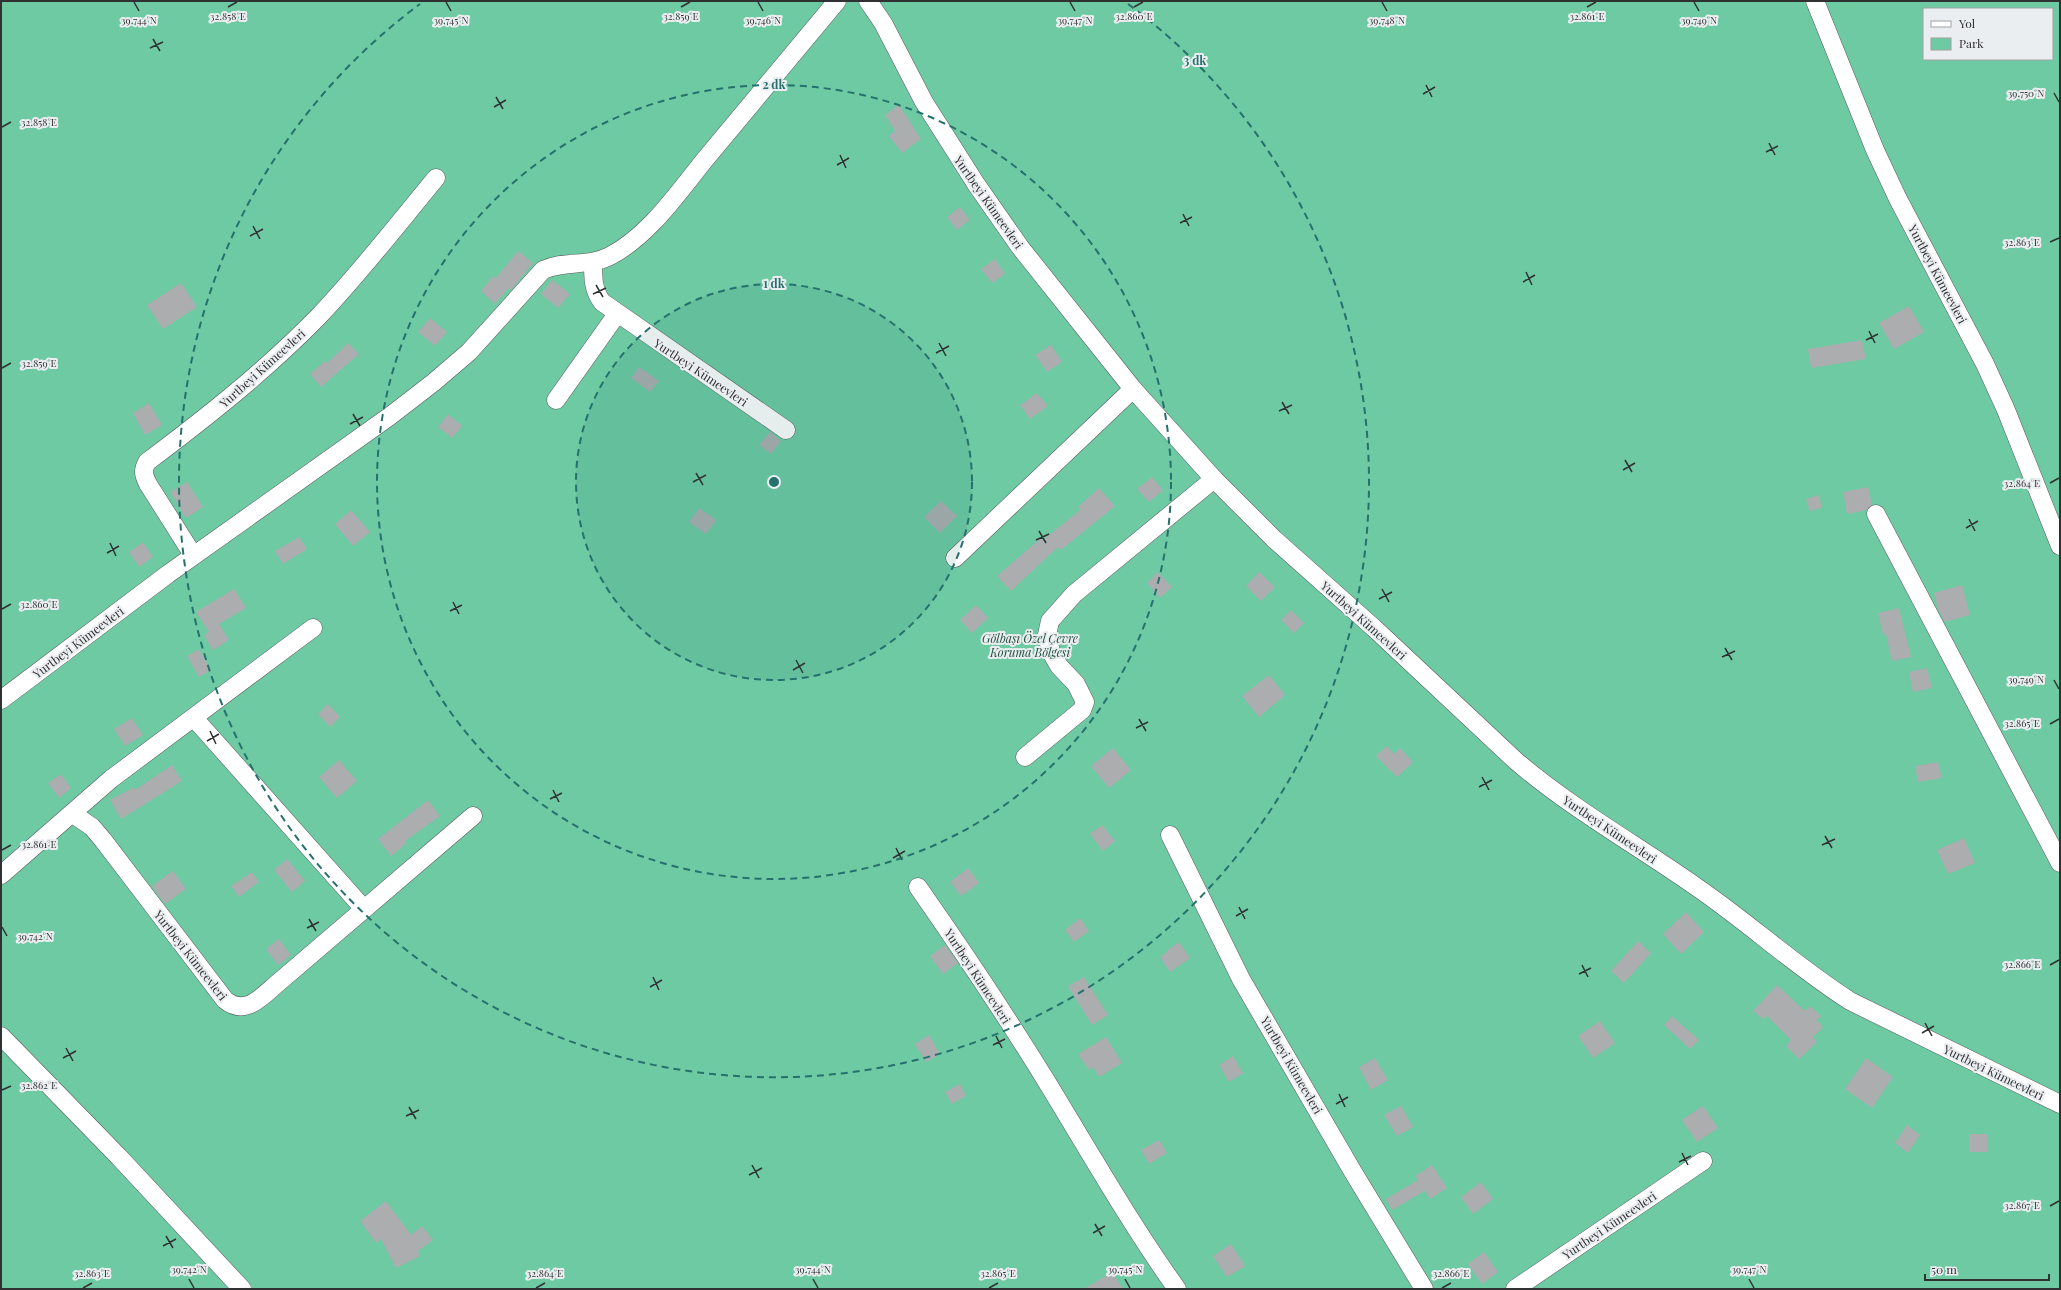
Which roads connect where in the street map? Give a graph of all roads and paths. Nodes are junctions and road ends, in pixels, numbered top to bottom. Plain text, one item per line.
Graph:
1 (837, 1) edge
2 (868, 1) edge
3 (1815, 1) edge
4 (436, 178) dead end
5 (592, 262) junction
6 (617, 314) junction
7 (1133, 389) junction
8 (556, 400) dead end
9 (786, 430) dead end
10 (1214, 479) junction
11 (1876, 514) dead end
12 (2060, 546) edge
13 (193, 555) junction
14 (955, 558) dead end
15 (313, 628) dead end
16 (1, 700) edge
17 (194, 718) junction
18 (1025, 757) dead end
19 (73, 814) junction
20 (473, 816) dead end
21 (1170, 835) dead end
22 (2060, 862) edge
23 (1, 875) edge
24 (918, 887) dead end
25 (364, 909) junction
26 (1, 1036) edge
27 (2060, 1104) edge
28 (1703, 1161) dead end
29 (242, 1289) edge
30 (1177, 1289) edge
31 (1424, 1289) edge
32 (1515, 1289) edge

1 - 5 street, Yurtbeyi Kümeevleri
2 - 7 street, Yurtbeyi Kümeevleri
3 - 12 street, Yurtbeyi Kümeevleri
4 - 13 street, Yurtbeyi Kümeevleri
5 - 6 street, Yurtbeyi Kümeevleri
5 - 13 street, Yurtbeyi Kümeevleri
6 - 8 street
6 - 9 street, Yurtbeyi Kümeevleri
7 - 10 street, Yurtbeyi Kümeevleri
7 - 14 street
10 - 18 street
10 - 27 street, Yurtbeyi Kümeevleri
11 - 22 street
13 - 16 street, Yurtbeyi Kümeevleri
15 - 17 street
17 - 19 street
17 - 25 street
19 - 23 street
19 - 25 street, Yurtbeyi Kümeevleri
20 - 25 street, Yurtbeyi Kümeevleri
21 - 31 street, Yurtbeyi Kümeevleri
24 - 30 street, Yurtbeyi Kümeevleri
26 - 29 street
28 - 32 street, Yurtbeyi Kümeevleri

